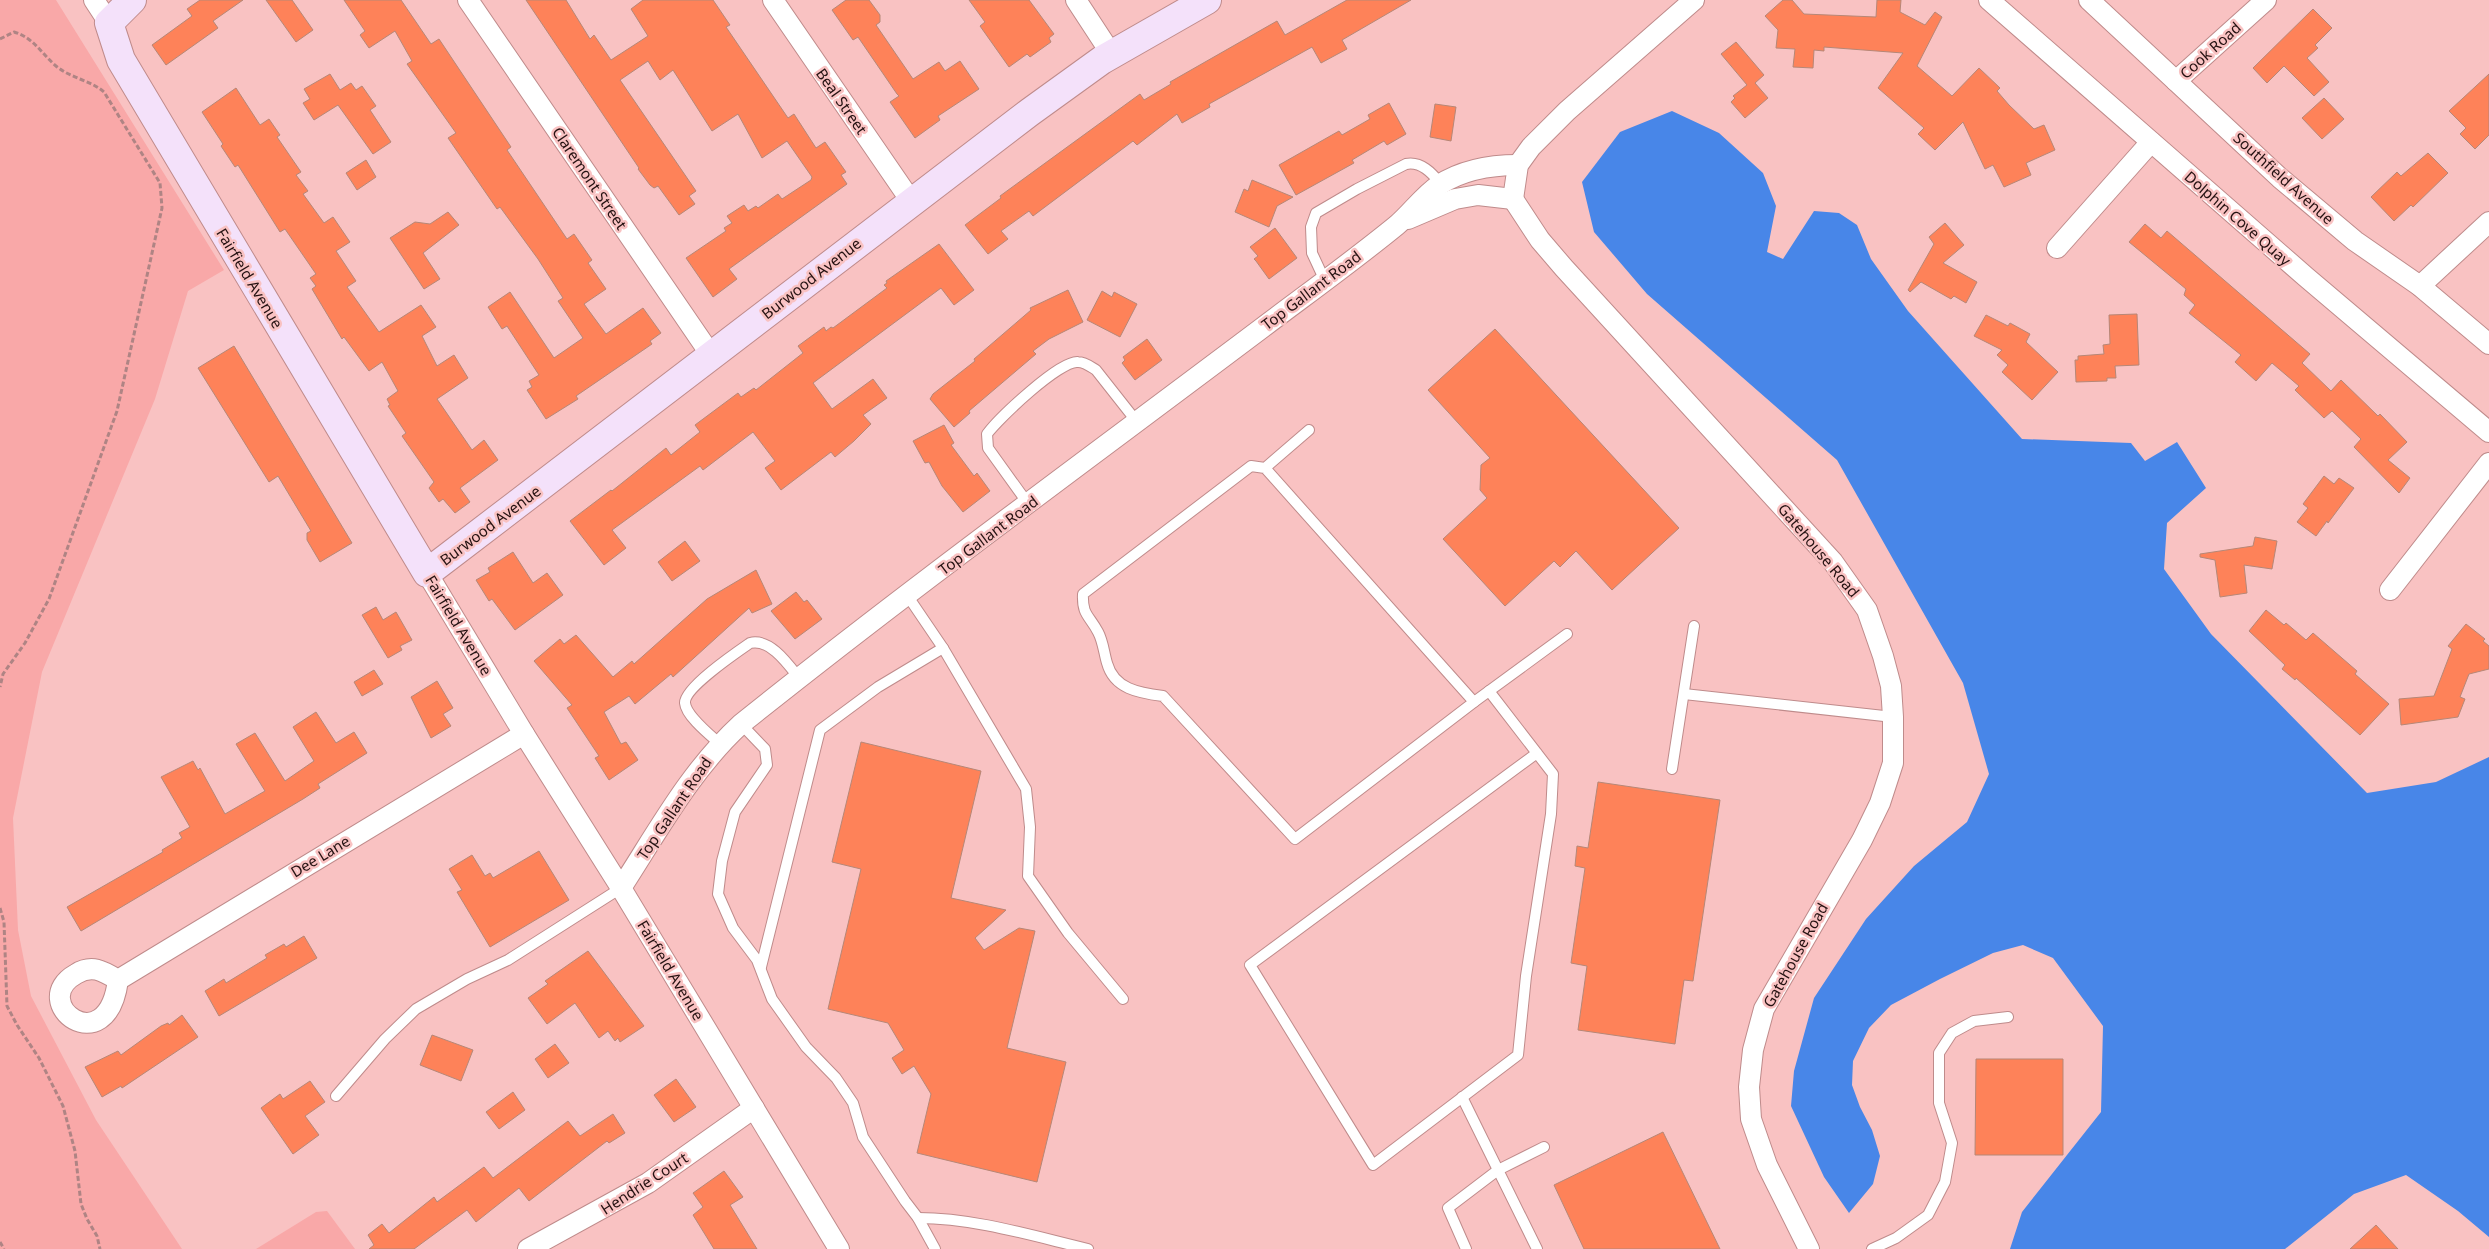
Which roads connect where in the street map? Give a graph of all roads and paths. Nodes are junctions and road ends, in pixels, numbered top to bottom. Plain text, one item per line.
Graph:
1 (94, 0) edge
2 (132, 0) edge
3 (468, 0) edge
4 (772, 0) edge
5 (1076, 0) edge
6 (1207, 0) edge
7 (1694, 0) edge
8 (1989, 0) edge
9 (2089, 0) edge
10 (2266, 0) edge
11 (109, 23) junction
12 (0, 39) edge
13 (1112, 54) junction
14 (2176, 81) junction
15 (2151, 142) junction
16 (1518, 166) junction
17 (1441, 184) junction
18 (1513, 199) junction
19 (911, 201) junction
20 (2489, 222) edge
21 (1399, 223) junction
22 (2057, 248) dead end
23 (1325, 281) junction
24 (2420, 286) junction
25 (2489, 344) edge
26 (712, 356) junction
27 (1137, 422) junction
28 (1309, 430) dead end
29 (2489, 432) edge
30 (2489, 463) edge
31 (1264, 468) junction
32 (1029, 505) junction
33 (428, 573) junction
34 (2390, 590) dead end
35 (907, 596) junction
36 (1694, 626) dead end
37 (1567, 634) dead end
38 (943, 648) junction
39 (799, 678) junction
40 (0, 687) edge
41 (1489, 691) junction
42 (1684, 694) junction
43 (1474, 702) junction
44 (1893, 717) junction
45 (741, 724) junction
46 (524, 734) junction
47 (720, 744) junction
48 (1537, 752) junction
49 (1672, 769) dead end
50 (621, 888) junction
51 (0, 908) edge
52 (761, 968) junction
53 (118, 980) dead end
54 (1123, 999) dead end
55 (2008, 1017) dead end
56 (336, 1096) dead end
57 (1462, 1097) junction
58 (754, 1108) junction
59 (1544, 1147) dead end
60 (1498, 1170) junction
61 (918, 1218) junction
62 (0, 1242) edge
63 (4, 1249) edge
64 (100, 1249) edge
65 (528, 1249) edge
66 (839, 1249) edge
67 (935, 1249) edge
68 (1088, 1249) edge
69 (1466, 1249) edge
70 (1537, 1249) edge
71 (1809, 1249) edge
72 (1872, 1249) edge

1 - 11 street
2 - 11 street
3 - 26 street, Claremont Street
4 - 19 street, Beal Street
5 - 13 street
6 - 13 street, Burwood Avenue
7 - 16 street
8 - 15 street, Dolphin Cove Quay
9 - 14 street, Southfield Avenue
10 - 14 street, Cook Road
11 - 33 street, Fairfield Avenue
12 - 40 path
13 - 19 street, Burwood Avenue
14 - 24 street, Southfield Avenue
15 - 22 street
15 - 29 street, Dolphin Cove Quay
16 - 17 street, Top Gallant Road
16 - 18 street
17 - 21 street, Top Gallant Road
17 - 23 lane
18 - 21 street, Top Gallant Road
18 - 44 street, Gatehouse Road
19 - 26 street, Burwood Avenue
20 - 24 street
21 - 23 street, Top Gallant Road
23 - 27 street, Top Gallant Road
24 - 25 street, Southfield Avenue
26 - 33 street, Burwood Avenue
27 - 32 street, Top Gallant Road
27 - 32 lane
28 - 31 lane
30 - 34 street
31 - 43 lane
31 - 43 lane
32 - 35 street, Top Gallant Road
33 - 46 street, Fairfield Avenue
35 - 38 lane
35 - 39 street, Top Gallant Road
36 - 42 lane
37 - 41 lane
38 - 52 lane
38 - 54 lane
39 - 45 street, Top Gallant Road
39 - 47 lane
41 - 43 lane
41 - 48 lane
42 - 44 lane
42 - 49 lane
44 - 71 street, Gatehouse Road
45 - 47 street, Top Gallant Road
45 - 52 lane
46 - 50 street, Fairfield Avenue
46 - 53 street, Dee Lane
47 - 50 street, Top Gallant Road
48 - 57 lane
48 - 57 lane
50 - 56 lane
50 - 58 street, Fairfield Avenue
51 - 64 path
52 - 61 lane
55 - 72 lane
57 - 60 lane
58 - 65 street, Hendrie Court
58 - 66 street, Fairfield Avenue
59 - 60 lane
60 - 69 lane
60 - 70 lane
61 - 67 lane
61 - 68 lane
62 - 63 path

